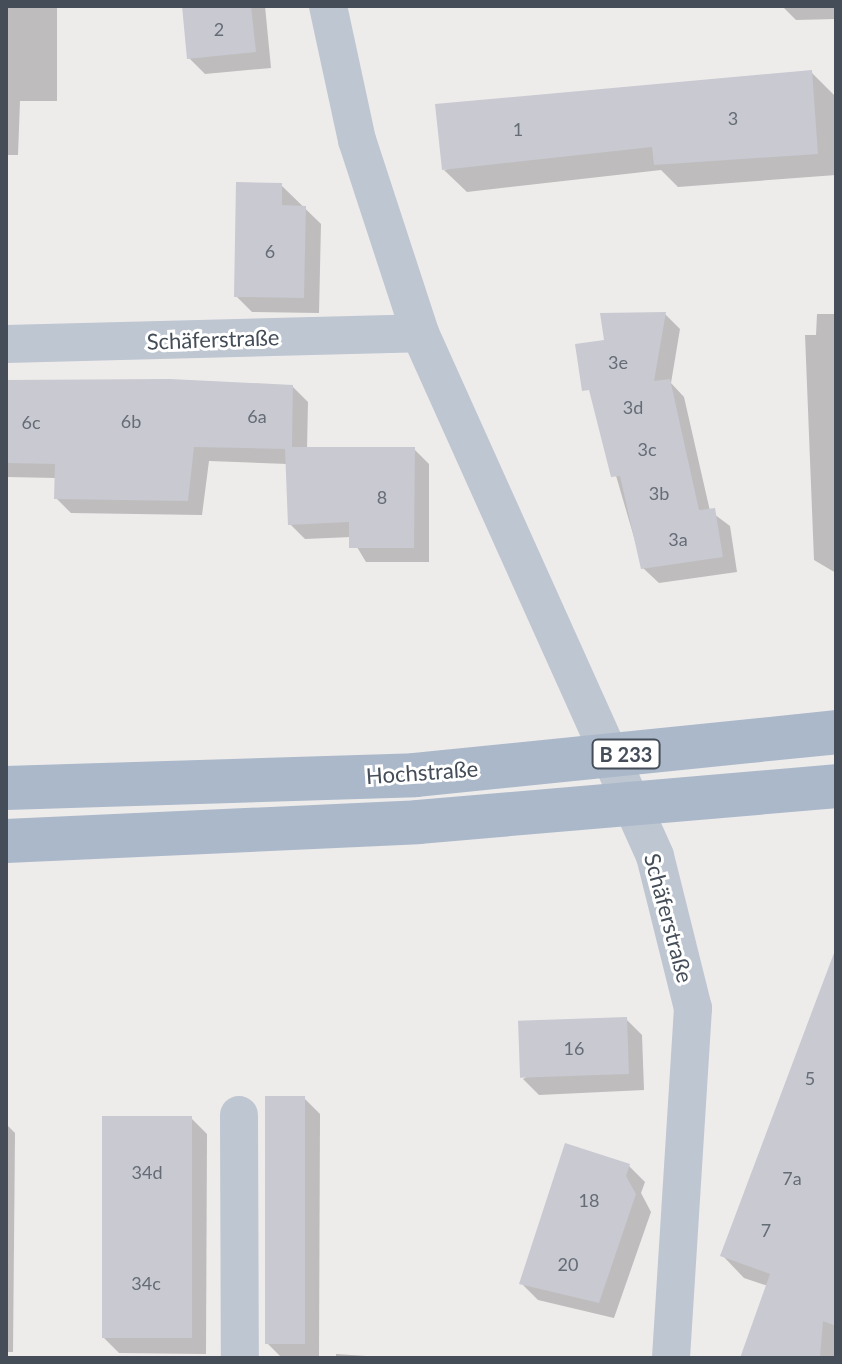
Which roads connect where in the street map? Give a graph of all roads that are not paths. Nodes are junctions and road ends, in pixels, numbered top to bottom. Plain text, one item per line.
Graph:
1 (328, 6) edge
2 (420, 333) junction
3 (6, 344) edge
4 (836, 732) edge
5 (836, 786) edge
6 (6, 788) edge
7 (6, 841) edge
8 (239, 1115) dead end
9 (240, 1358) edge
10 (671, 1358) edge

1 - 2 street, Schäferstraße
2 - 3 street, Schäferstraße
2 - 10 street, Schäferstraße
4 - 6 main road, Hochstraße / B 233, bridge
5 - 7 main road, bridge
8 - 9 street

